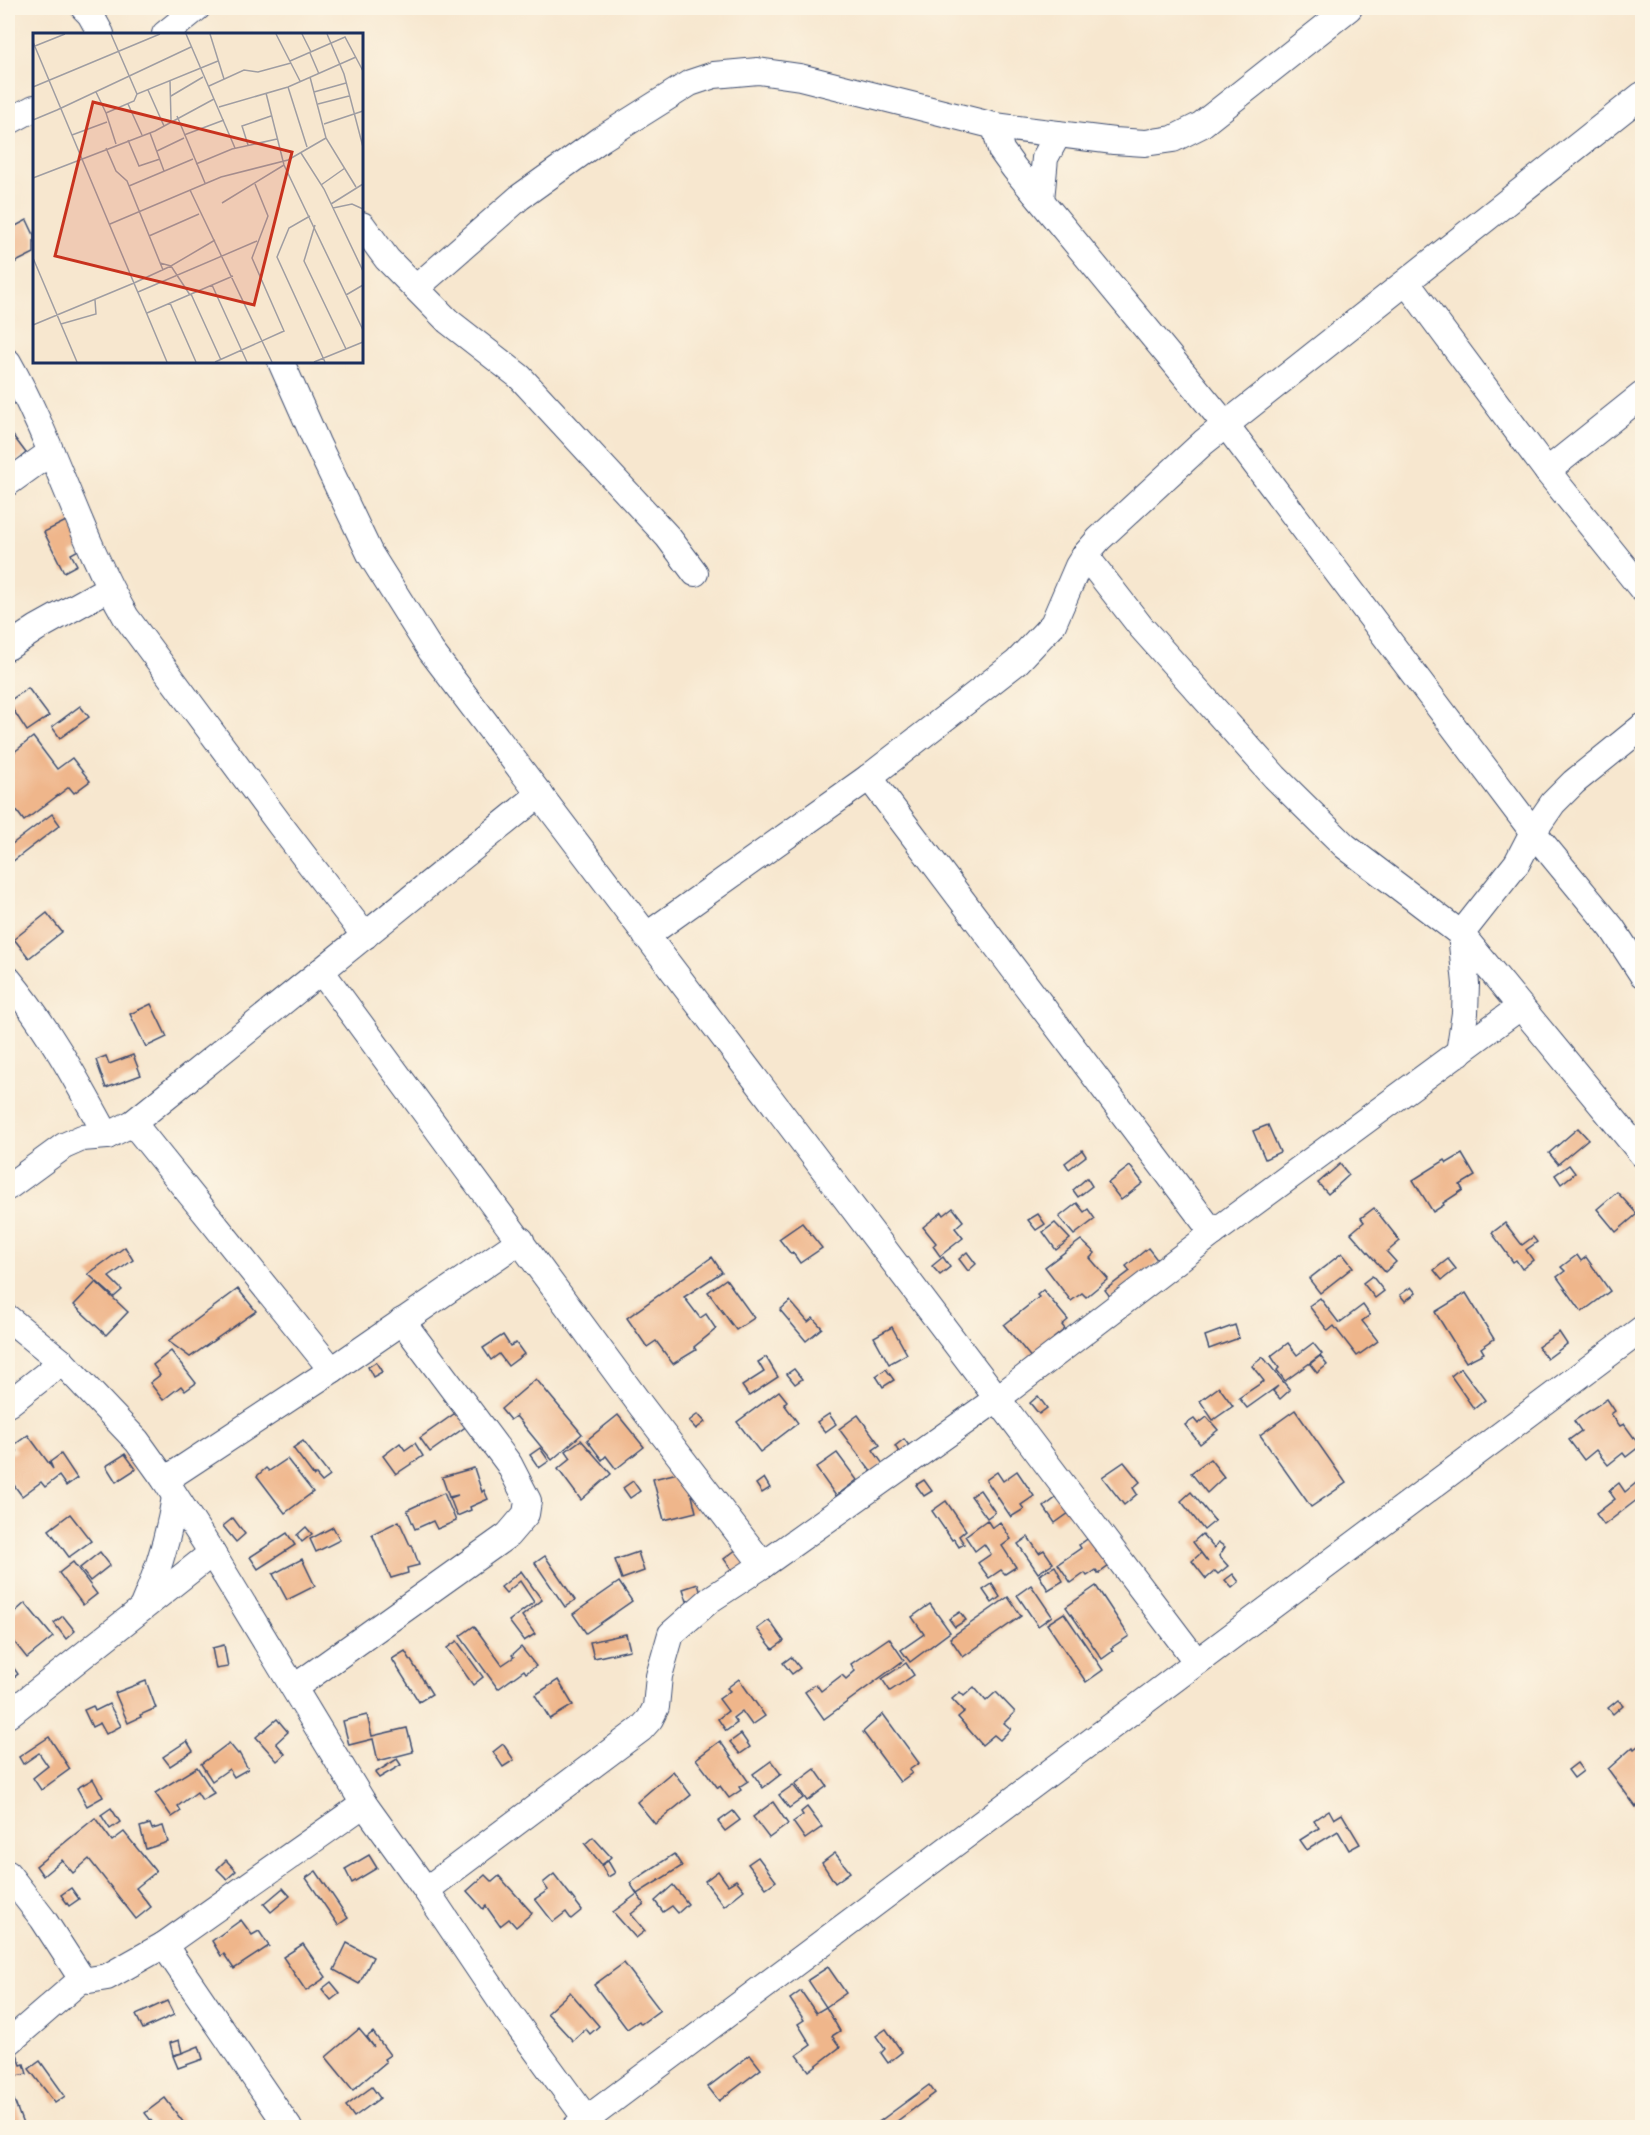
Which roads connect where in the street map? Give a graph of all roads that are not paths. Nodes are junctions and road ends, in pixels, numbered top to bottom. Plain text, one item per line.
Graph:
1 (84, 8) edge
2 (197, 8) edge
3 (1349, 8) edge
4 (100, 33) edge
5 (166, 33) edge
6 (1642, 95) edge
7 (33, 109) edge
8 (8, 122) edge
9 (995, 126) junction
10 (1058, 134) junction
11 (1041, 200) junction
12 (363, 226) edge
13 (1407, 283) junction
14 (416, 288) junction
15 (8, 362) edge
16 (281, 363) edge
17 (1642, 395) edge
18 (1226, 425) junction
19 (51, 452) junction
20 (1547, 471) junction
21 (8, 483) edge
22 (1084, 555) junction
23 (695, 573) dead end
24 (110, 588) junction
25 (1642, 589) edge
26 (8, 647) edge
27 (1642, 727) edge
28 (869, 777) junction
29 (540, 794) junction
30 (1533, 832) junction
31 (1461, 934) junction
32 (366, 936) junction
33 (646, 936) junction
34 (321, 971) junction
35 (1642, 974) edge
36 (8, 979) edge
37 (1520, 1007) junction
38 (1458, 1053) junction
39 (133, 1123) junction
40 (107, 1136) junction
41 (1642, 1154) edge
42 (8, 1187) edge
43 (1213, 1233) junction
44 (520, 1240) junction
45 (8, 1318) edge
46 (402, 1321) junction
47 (1642, 1329) edge
48 (62, 1362) junction
49 (332, 1370) junction
50 (998, 1398) junction
51 (8, 1404) edge
52 (170, 1488) junction
53 (213, 1553) junction
54 (763, 1565) junction
55 (140, 1611) junction
56 (1197, 1662) junction
57 (295, 1688) junction
58 (8, 1715) edge
59 (364, 1804) junction
60 (8, 1874) edge
61 (426, 1890) junction
62 (164, 1945) junction
63 (82, 1979) junction
64 (8, 2043) edge
65 (585, 2125) edge
66 (289, 2127) edge

1 - 4 street
2 - 5 street
3 - 10 street
6 - 13 street
7 - 8 street
9 - 10 street
9 - 11 street
9 - 14 street
10 - 11 street
11 - 18 street
12 - 14 street
13 - 18 street
13 - 20 street
14 - 23 street
15 - 19 street
16 - 29 street
17 - 20 street
18 - 22 street
18 - 30 street
19 - 21 street
19 - 24 street
20 - 25 street
22 - 28 street
22 - 31 street
24 - 26 street
24 - 32 street
27 - 30 street
28 - 33 street
28 - 43 street
29 - 32 street
29 - 33 street
30 - 31 street
30 - 35 street
31 - 37 street
31 - 38 street
32 - 34 street
33 - 50 street
34 - 39 street
34 - 44 street
36 - 40 street
37 - 38 street
37 - 41 street
38 - 43 street
39 - 40 street
39 - 49 street
40 - 42 street
43 - 50 street
44 - 46 street
44 - 54 street
45 - 48 street
46 - 49 street
46 - 57 street
47 - 56 street
48 - 51 street
48 - 52 street
49 - 52 street
50 - 54 street
50 - 56 street
52 - 53 street
52 - 55 street
53 - 55 street
53 - 57 street
54 - 61 street
55 - 58 street
56 - 65 street
57 - 59 street
59 - 61 street
59 - 62 street
60 - 63 street
61 - 65 street
62 - 63 street
62 - 66 street
63 - 64 street

